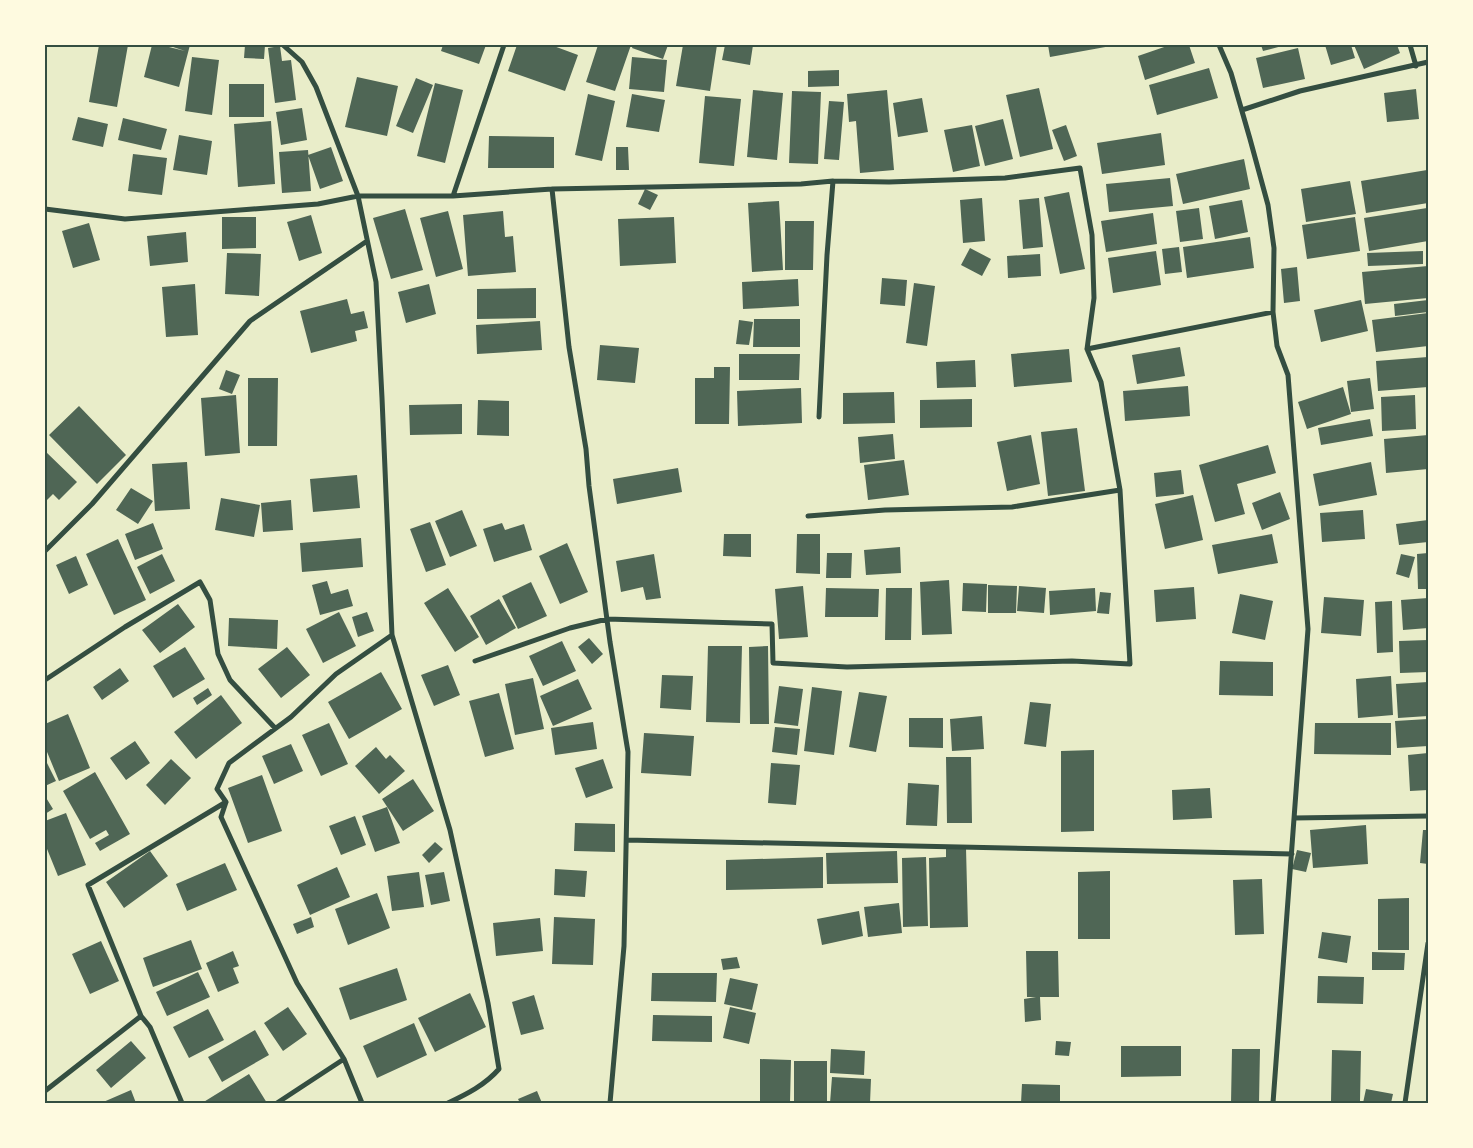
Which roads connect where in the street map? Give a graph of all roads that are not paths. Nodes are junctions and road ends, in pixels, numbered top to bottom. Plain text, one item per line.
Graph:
1 (283, 45) edge
2 (504, 45) edge
3 (1219, 45) edge
4 (1410, 45) edge
5 (1428, 62) edge
6 (1416, 66) junction
7 (1242, 110) junction
8 (833, 181) junction
9 (552, 189) junction
10 (358, 196) junction
11 (453, 196) junction
12 (45, 209) edge
13 (367, 241) junction
14 (1273, 312) junction
15 (1087, 349) junction
16 (818, 418) dead end
17 (1120, 490) junction
18 (808, 516) dead end
19 (45, 550) edge
20 (607, 619) junction
21 (392, 635) junction
22 (475, 661) dead end
23 (45, 680) edge
24 (275, 728) junction
25 (226, 802) junction
26 (1428, 816) edge
27 (1294, 818) junction
28 (626, 840) junction
29 (1292, 854) junction
30 (1428, 943) edge
31 (141, 1016) junction
32 (344, 1060) junction
33 (45, 1091) edge
34 (182, 1103) edge
35 (277, 1103) edge
36 (362, 1103) edge
37 (448, 1103) edge
38 (610, 1103) edge
39 (1273, 1103) edge
40 (1405, 1103) edge

1 - 10 street
2 - 11 street
3 - 7 street
4 - 6 street
5 - 6 street
6 - 7 street
7 - 14 street
8 - 9 street
8 - 15 street
8 - 16 street
9 - 11 street
9 - 20 street
10 - 11 street
10 - 12 street
10 - 13 street
13 - 19 street
13 - 21 street
14 - 15 street
14 - 27 street
15 - 17 street
17 - 18 street
17 - 20 street
20 - 22 street
20 - 28 street
21 - 24 street
21 - 37 street
23 - 24 street
24 - 25 street
25 - 31 street
25 - 32 street
26 - 27 street
27 - 29 street
28 - 29 street
28 - 38 street
29 - 39 street
30 - 40 street
31 - 33 street
31 - 34 street
32 - 35 street
32 - 36 street

